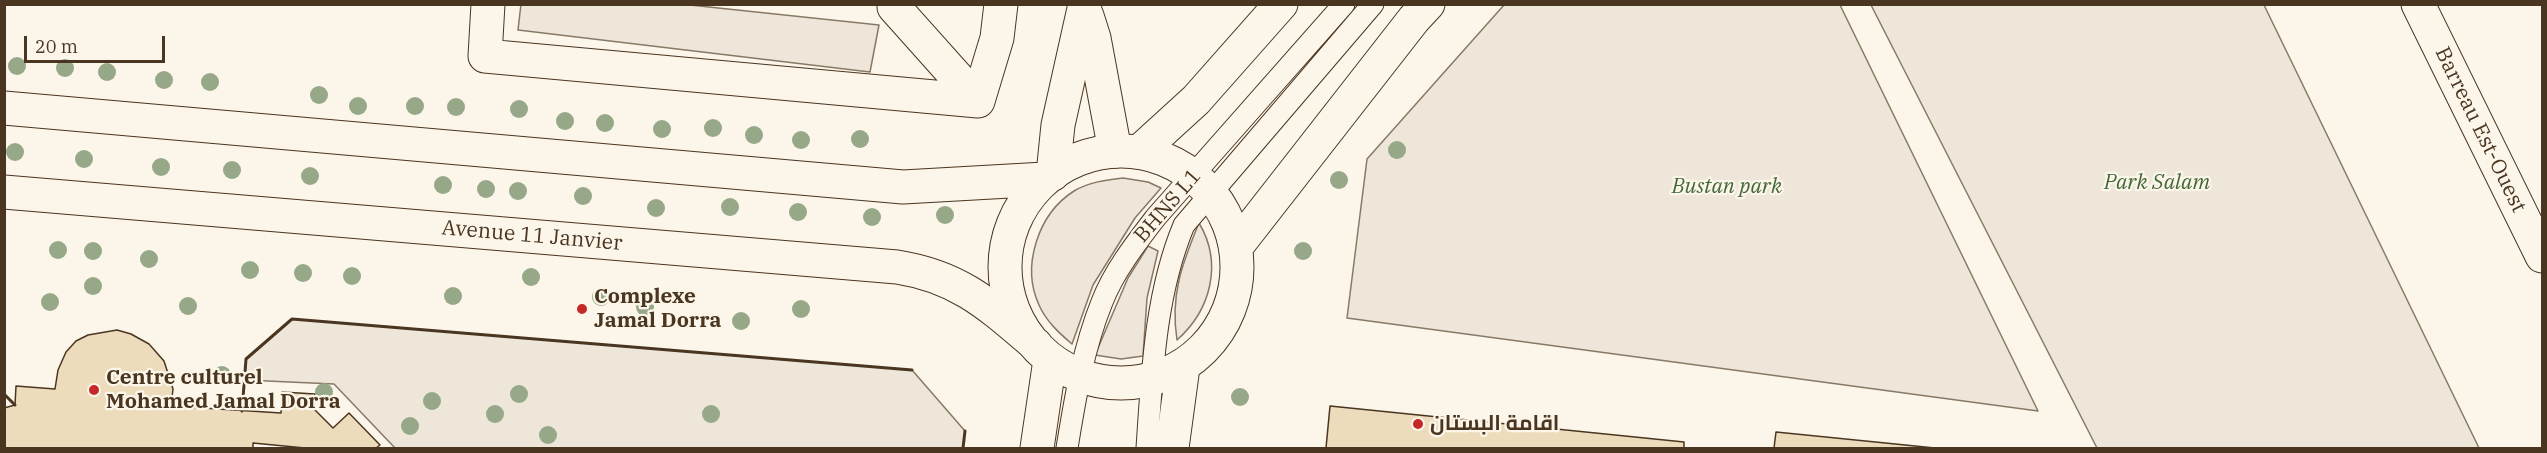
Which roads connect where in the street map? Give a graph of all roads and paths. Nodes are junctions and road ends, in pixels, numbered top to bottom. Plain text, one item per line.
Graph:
1 (488, 4) edge
2 (1001, 4) edge
3 (1281, 4) edge
4 (1344, 4) edge
5 (1373, 4) edge
6 (1428, 4) edge
7 (2418, 4) edge
8 (1085, 6) edge
9 (894, 7) dead end
10 (978, 101) junction
11 (4, 108) edge
12 (1127, 151) junction
13 (1049, 176) junction
14 (1202, 185) junction
15 (4, 192) edge
16 (1236, 247) junction
17 (2542, 256) edge
18 (1043, 352) junction
19 (1183, 367) junction
20 (1079, 376) junction
21 (1152, 380) junction
22 (1037, 448) edge
23 (1066, 448) edge
24 (1147, 448) edge
25 (1172, 448) edge

1 - 10 street
2 - 10 street
3 - 12 street
4 - 14 lane, BHNS L1
5 - 14 lane, BHNS L1
6 - 16 street
7 - 17 street, Barreau Est-Ouest
8 - 12 street
8 - 13 street
9 - 10 street
11 - 13 street
12 - 13 street
12 - 14 street
13 - 18 street
14 - 16 street
14 - 20 lane, BHNS L1
14 - 21 lane, BHNS L1
15 - 18 street, Avenue 11 Janvier
16 - 19 street
18 - 20 street
18 - 22 street
19 - 21 street
19 - 25 street
20 - 21 street
20 - 23 lane, BHNS L1
21 - 24 lane, BHNS L1

